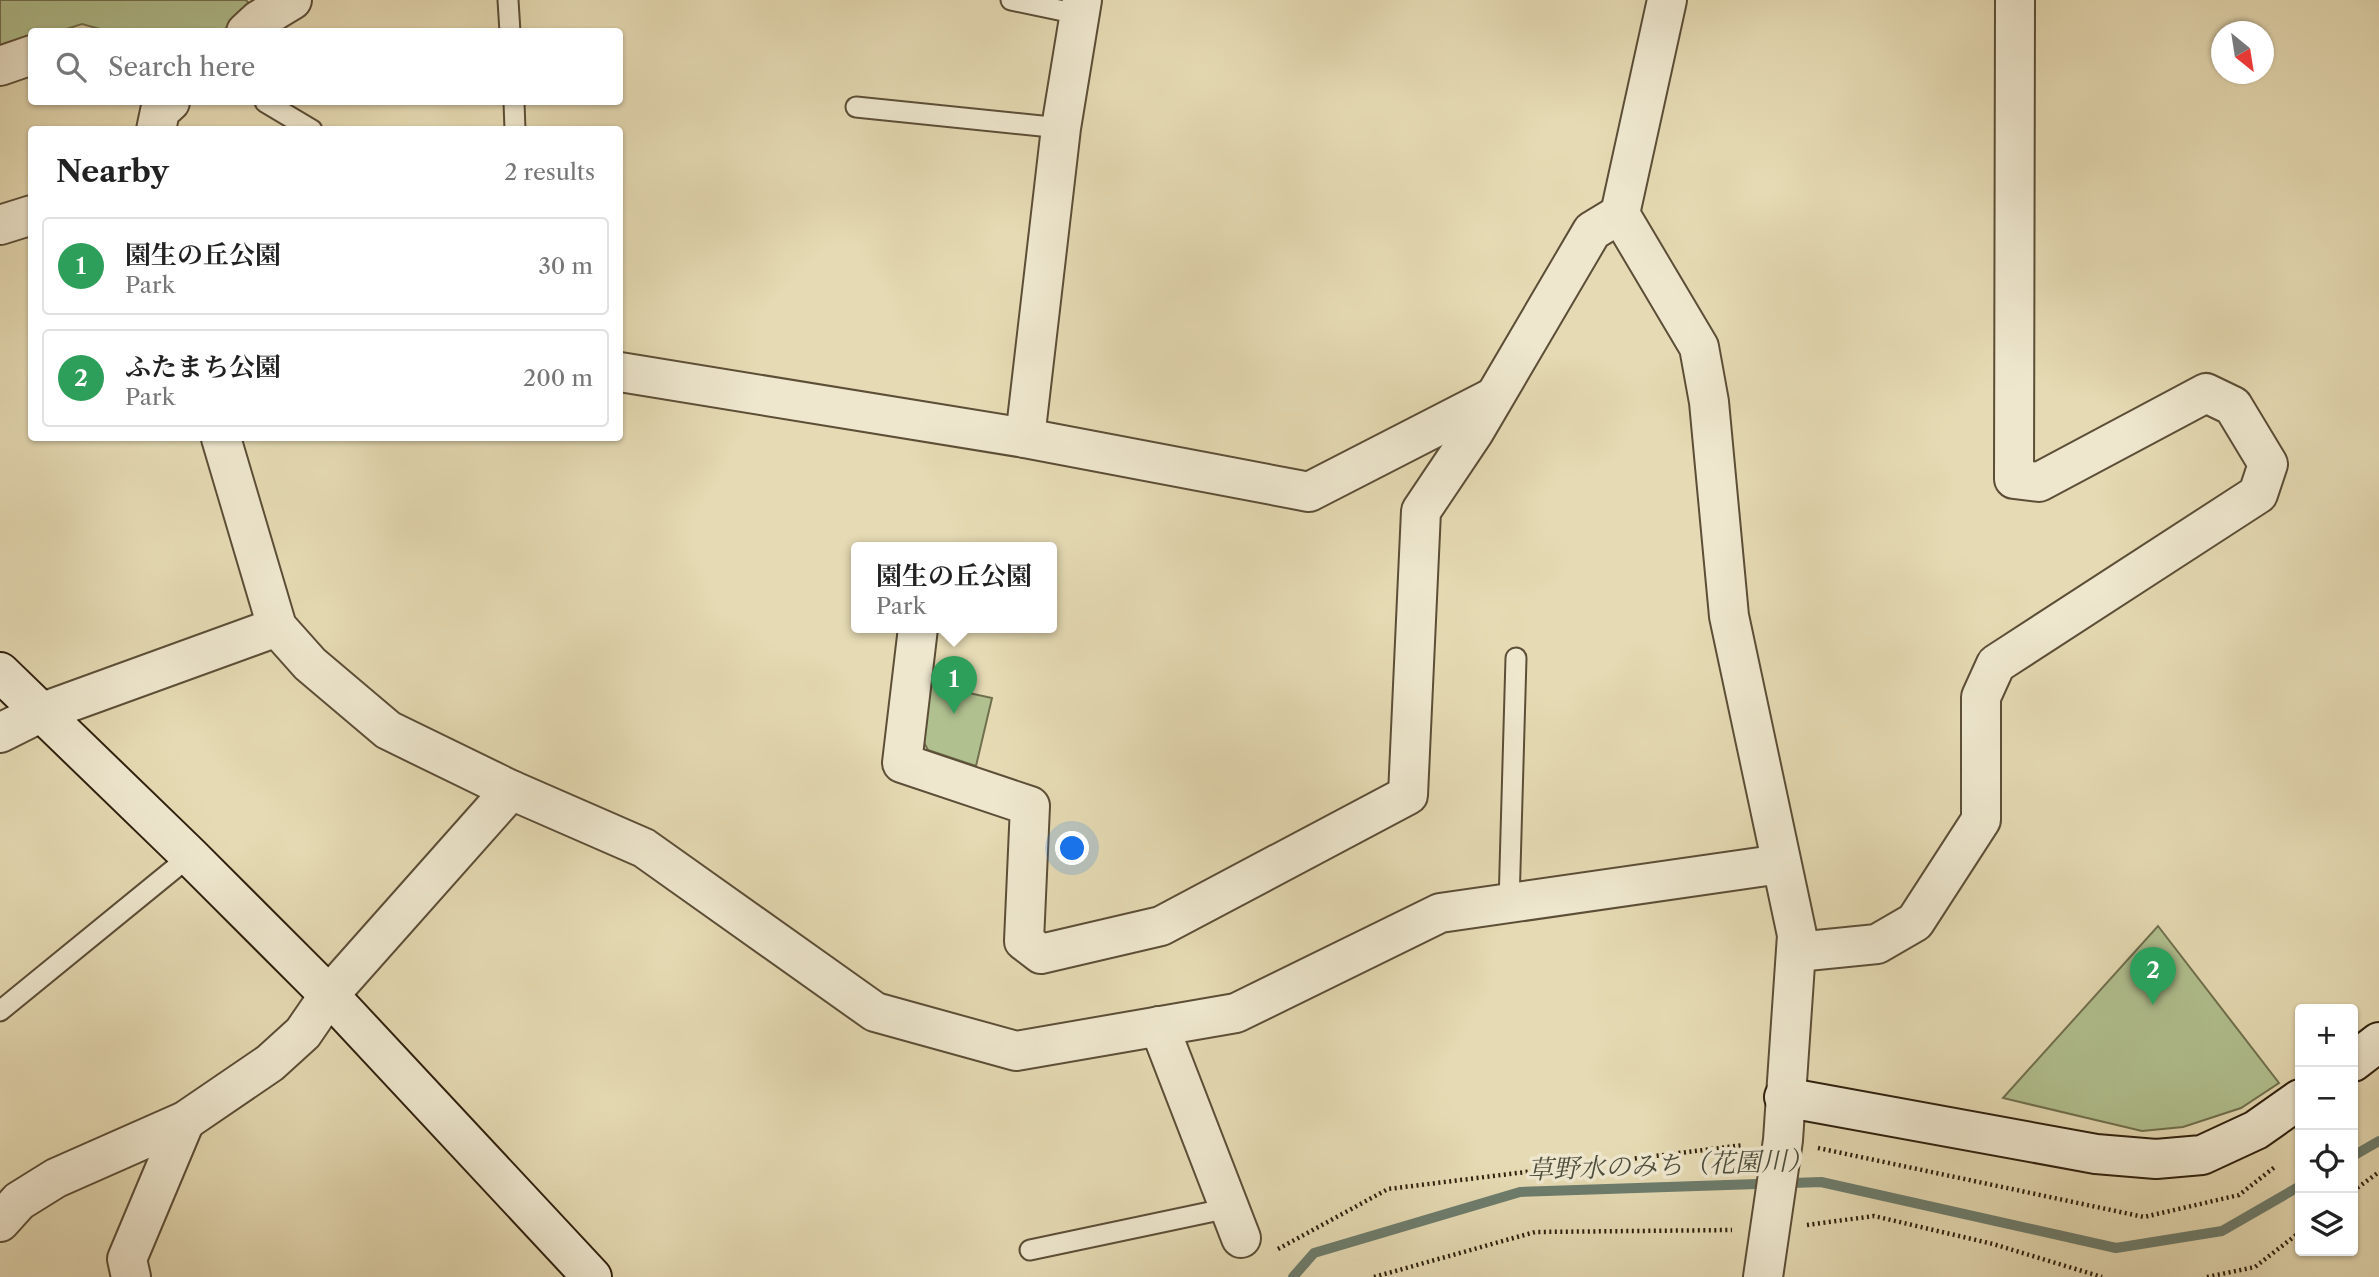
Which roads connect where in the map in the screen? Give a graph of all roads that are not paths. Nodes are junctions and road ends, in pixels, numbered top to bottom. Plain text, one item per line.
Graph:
1 (292, 0) edge
2 (508, 0) edge
3 (1011, 0) edge
4 (1667, 0) edge
5 (2015, 0) edge
6 (1080, 7) edge
7 (250, 28) edge
8 (510, 28) edge
9 (28, 56) edge
10 (0, 66) edge
11 (270, 105) edge
12 (514, 105) edge
13 (856, 107) dead end
14 (305, 126) edge
15 (515, 126) edge
16 (1061, 128) junction
17 (1620, 214) junction
18 (28, 216) edge
19 (0, 225) edge
20 (623, 372) edge
21 (1492, 398) junction
22 (1025, 438) junction
23 (222, 441) edge
24 (277, 627) junction
25 (917, 633) edge
26 (1517, 658) dead end
27 (0, 672) edge
28 (40, 713) junction
29 (0, 733) edge
30 (511, 790) junction
31 (190, 856) junction
32 (1781, 864) junction
33 (1509, 904) junction
34 (1797, 952) junction
35 (329, 995) junction
36 (0, 1011) edge
37 (1159, 1026) junction
38 (2379, 1042) edge
39 (2358, 1058) edge
40 (1784, 1097) junction
41 (2295, 1103) edge
42 (185, 1121) junction
43 (0, 1222) edge
44 (1235, 1223) joint
45 (1030, 1250) dead end
46 (131, 1277) edge
47 (592, 1277) edge
48 (1763, 1277) edge

1 - 7 street
2 - 8 lane
3 - 6 lane
4 - 17 street
5 - 34 street
6 - 16 street
9 - 10 street
11 - 14 lane
12 - 15 lane
13 - 16 lane
16 - 22 street
17 - 21 street
17 - 32 street
18 - 19 street
20 - 22 street
21 - 22 street
21 - 25 street
23 - 24 street
24 - 28 street
24 - 30 street
26 - 33 lane
27 - 28 street
28 - 29 street
28 - 31 street
30 - 35 street
30 - 37 street
31 - 35 street
31 - 36 lane
32 - 33 street
32 - 34 street
33 - 37 street
34 - 40 street
35 - 42 street
35 - 47 street
37 - 44 street
38 - 39 street
40 - 41 street
40 - 48 street
42 - 43 street
42 - 46 street
44 - 45 lane

